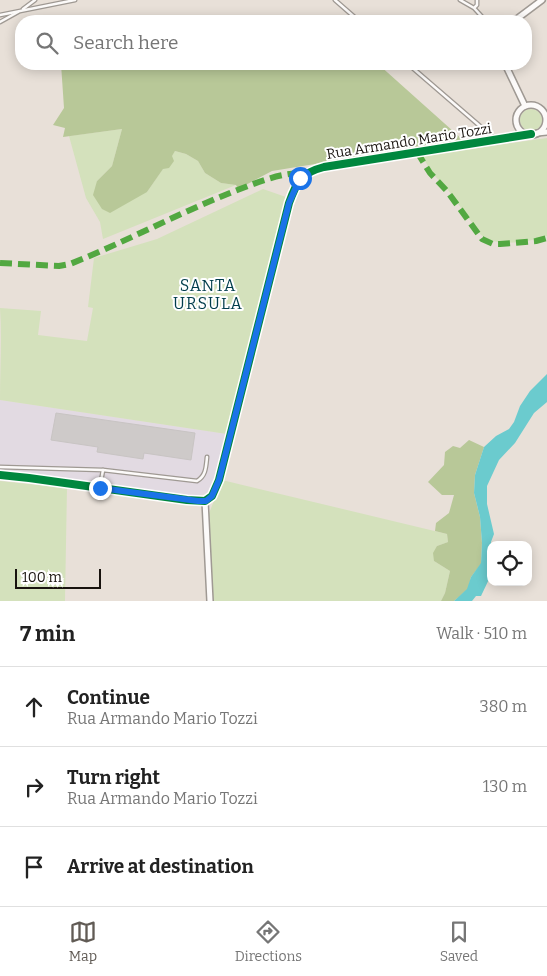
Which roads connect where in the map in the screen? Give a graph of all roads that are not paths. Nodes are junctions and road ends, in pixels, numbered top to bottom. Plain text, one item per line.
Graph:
1 (35, 0) edge
2 (75, 0) edge
3 (335, 0) edge
4 (460, 0) edge
5 (477, 0) edge
6 (542, 0) edge
7 (474, 8) junction
8 (23, 9) junction
9 (0, 15) edge
10 (351, 15) edge
11 (480, 15) edge
12 (522, 15) edge
13 (0, 22) edge
14 (415, 70) edge
15 (508, 70) edge
16 (525, 106) junction
17 (540, 108) junction
18 (547, 114) edge
19 (547, 132) edge
20 (533, 134) junction
21 (496, 140) junction
22 (207, 457) dead end
23 (0, 467) edge
24 (103, 470) junction
25 (0, 475) edge
26 (100, 488) junction
27 (206, 501) junction
28 (210, 601) edge

1 - 8 lane
2 - 8 lane
3 - 10 lane
4 - 7 lane
5 - 7 lane
6 - 12 street
7 - 11 lane
8 - 9 lane
8 - 13 lane
14 - 21 lane
15 - 16 street
16 - 17 street
16 - 20 street
17 - 18 street
17 - 20 street
19 - 20 street, Rua Armando Mario Tozzi
20 - 21 street, Rua Armando Mario Tozzi
21 - 27 street, Rua Armando Mario Tozzi
22 - 24 lane
23 - 24 lane
24 - 26 lane
25 - 26 street
26 - 27 street
27 - 28 street

